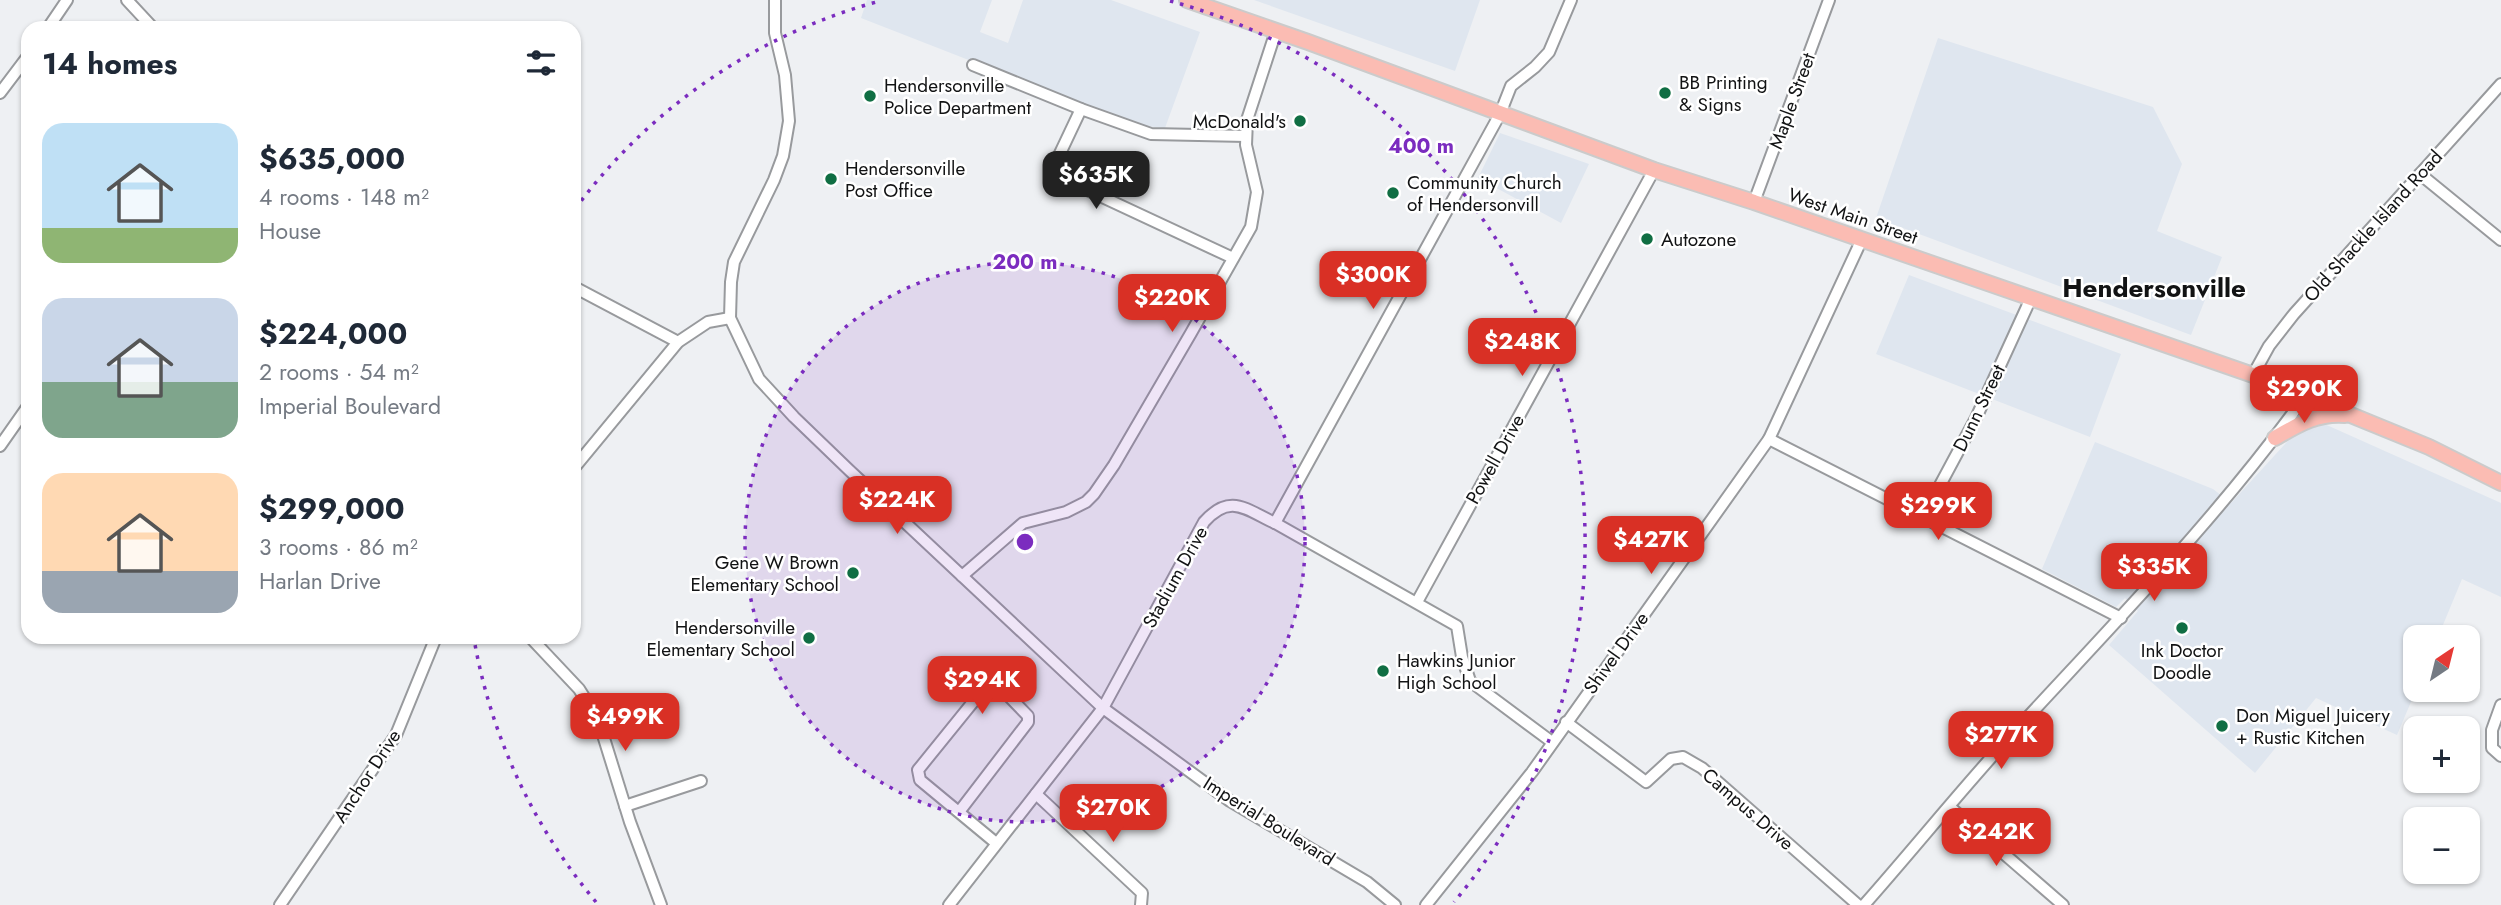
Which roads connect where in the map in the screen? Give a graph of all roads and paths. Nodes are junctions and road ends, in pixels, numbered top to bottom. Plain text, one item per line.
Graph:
1 (67, 0) edge
2 (127, 0) edge
3 (775, 0) edge
4 (1187, 0) edge
5 (1571, 0) edge
6 (1829, 0) edge
7 (53, 21) edge
8 (146, 21) edge
9 (1276, 31) junction
10 (21, 65) edge
11 (973, 65) dead end
12 (2501, 83) edge
13 (0, 93) edge
14 (1081, 109) junction
15 (1500, 114) junction
16 (1246, 136) junction
17 (1654, 170) junction
18 (2420, 174) junction
19 (1754, 202) junction
20 (1862, 239) junction
21 (2501, 240) edge
22 (1233, 258) junction
23 (581, 291) edge
24 (2031, 298) junction
25 (730, 318) junction
26 (678, 342) junction
27 (2253, 375) junction
28 (2306, 395) junction
29 (21, 416) edge
30 (2356, 416) junction
31 (2275, 438) junction
32 (1769, 439) junction
33 (0, 446) edge
34 (581, 459) edge
35 (2501, 483) edge
36 (1923, 517) junction
37 (1275, 523) junction
38 (962, 576) junction
39 (1417, 602) junction
40 (2121, 618) junction
41 (433, 644) edge
42 (537, 644) edge
43 (2501, 705) edge
44 (1103, 708) junction
45 (1566, 722) junction
46 (1552, 742) junction
47 (2501, 756) edge
48 (701, 781) dead end
49 (1036, 794) junction
50 (625, 806) junction
51 (1950, 807) junction
52 (959, 812) junction
53 (996, 843) junction
54 (280, 905) edge
55 (661, 905) edge
56 (949, 905) edge
57 (1141, 905) edge
58 (1395, 905) edge
59 (1426, 905) edge
60 (1858, 905) edge
61 (1864, 905) edge
62 (2063, 905) edge

1 - 7 street
2 - 8 street
3 - 25 street, Imperial Boulevard
4 - 9 main road, West Main Street
5 - 15 street
6 - 19 street, Maple Street
9 - 15 main road, West Main Street
9 - 16 street
10 - 13 street
11 - 14 street
12 - 18 street, Old Shackle Island Road
14 - 16 street
14 - 22 street
15 - 17 main road, West Main Street
15 - 37 street
16 - 22 street
17 - 19 main road, West Main Street
17 - 39 street, Powell Drive
18 - 21 street
18 - 27 street, Old Shackle Island Road
19 - 20 main road, West Main Street
20 - 24 main road, West Main Street
20 - 32 street, Shivel Drive
22 - 38 street
23 - 26 street
24 - 27 main road, West Main Street
24 - 36 street, Dunn Street
25 - 26 street
25 - 38 street, Imperial Boulevard
26 - 34 street
27 - 28 main road, West Main Street
28 - 30 main road, West Main Street
28 - 31 street
29 - 33 street
30 - 31 main road
30 - 35 main road, West Main Street
31 - 40 street
32 - 36 street
32 - 45 street, Shivel Drive
36 - 40 street
37 - 39 street
37 - 44 street, Stadium Drive
38 - 44 street, Imperial Boulevard
39 - 46 street
40 - 51 street
41 - 54 street, Anchor Drive
42 - 50 street
43 - 47 street
44 - 49 street, Stadium Drive
44 - 58 street, Imperial Boulevard
45 - 46 street, Shivel Drive
45 - 60 street, Campus Drive
46 - 59 street, Shivel Drive
48 - 50 street
49 - 53 street, Stadium Drive
49 - 57 street
50 - 55 street
51 - 61 street
51 - 62 street
52 - 52 street
52 - 53 street
53 - 56 street, Stadium Drive

